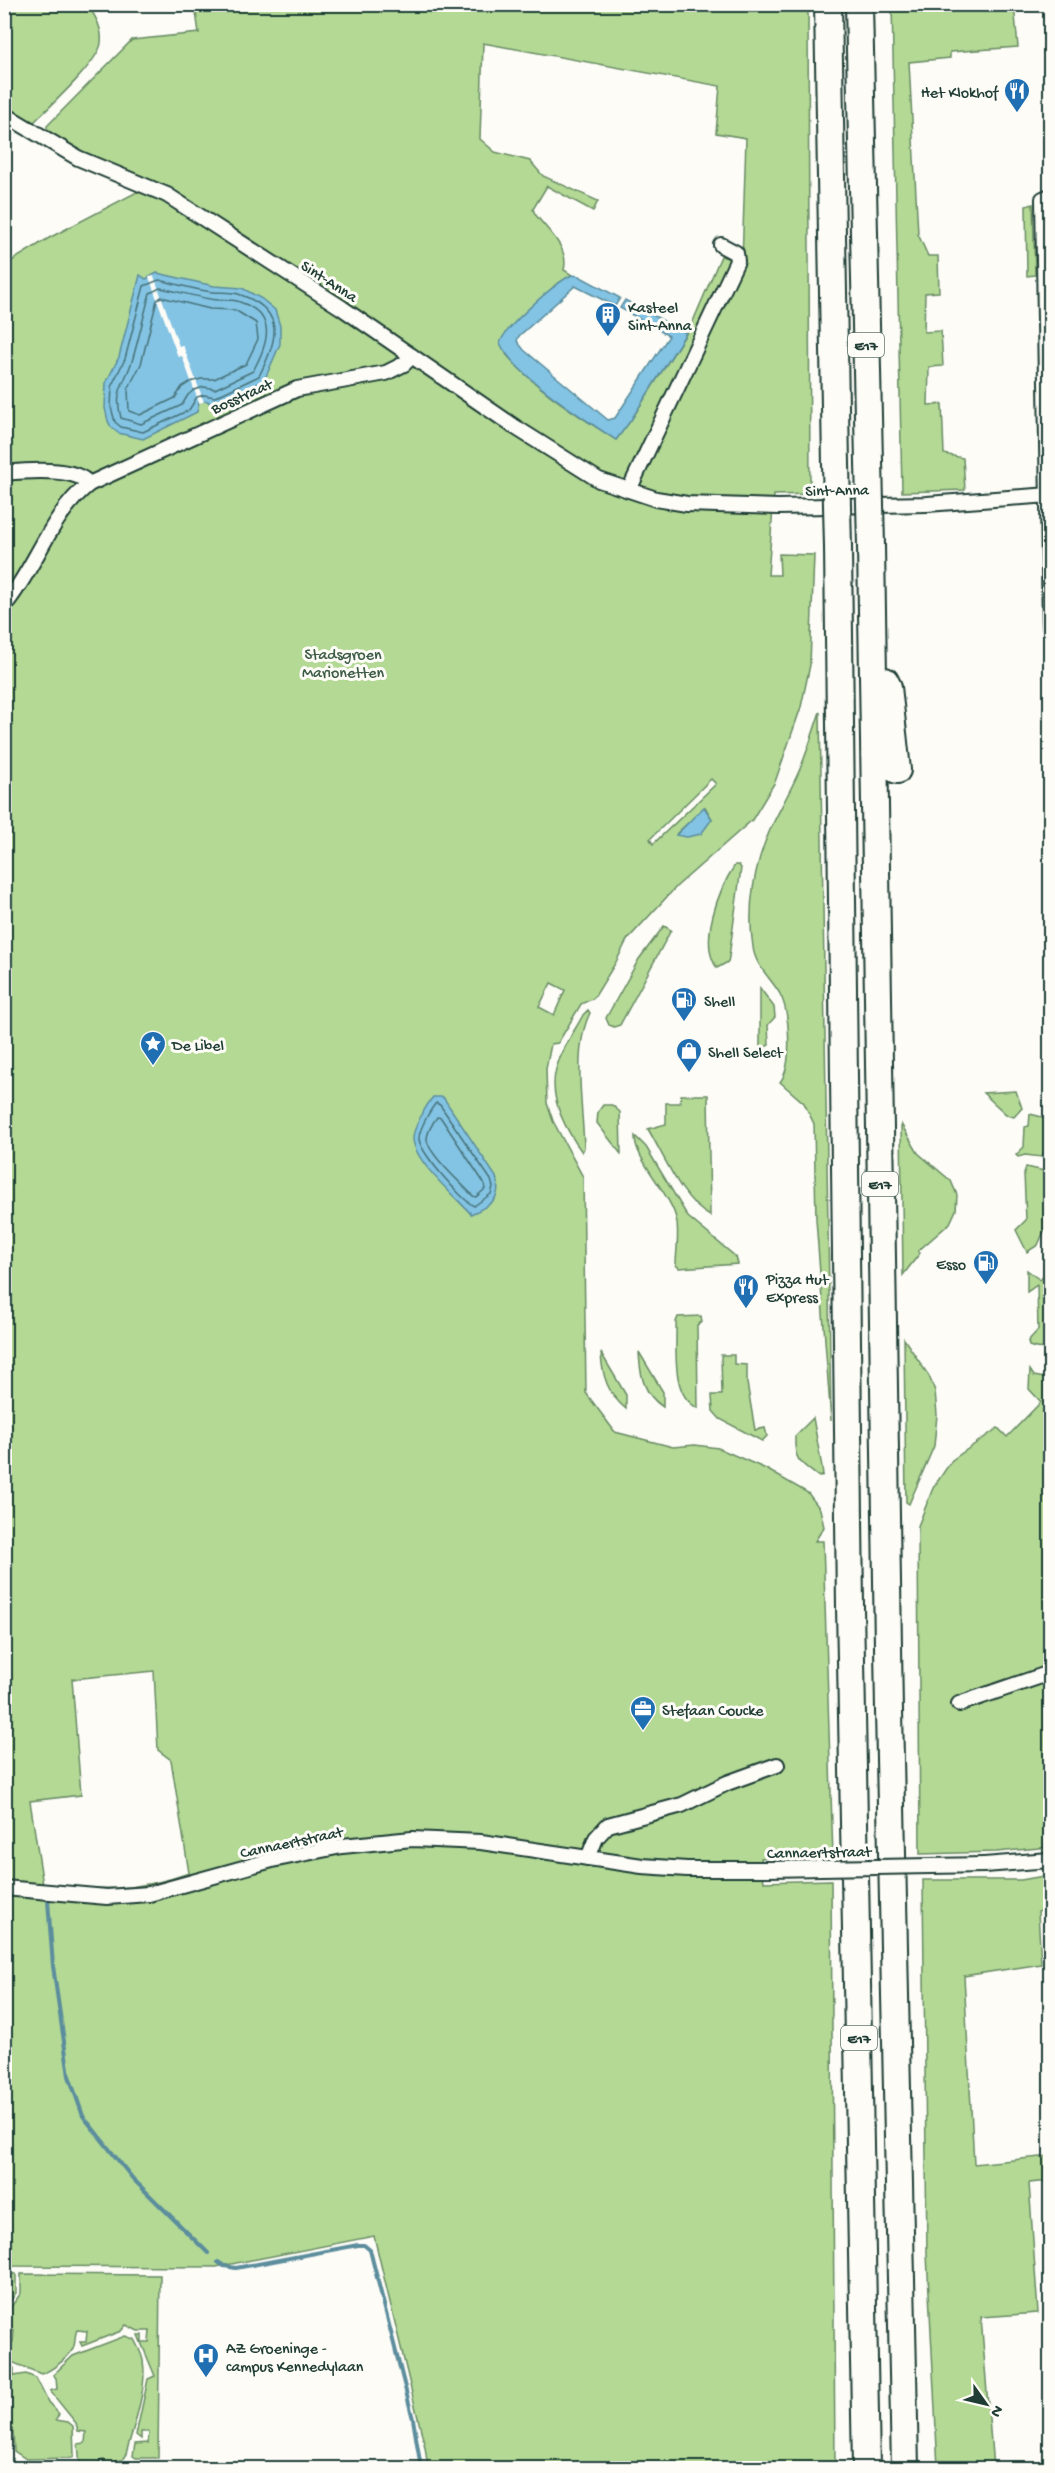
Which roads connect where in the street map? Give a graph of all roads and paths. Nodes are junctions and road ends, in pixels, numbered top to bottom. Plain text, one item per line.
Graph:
1 (828, 4) edge
2 (858, 4) edge
3 (4, 114) edge
4 (1047, 197) edge
5 (721, 245) dead end
6 (412, 356) junction
7 (4, 473) edge
8 (88, 484) junction
9 (629, 490) junction
10 (1049, 496) edge
11 (4, 606) edge
12 (839, 623) junction
13 (1050, 626) edge
14 (822, 650) dead end
15 (872, 656) junction
16 (897, 770) dead end
17 (831, 1504) dead end
18 (901, 1599) dead end
19 (850, 1607) junction
20 (1050, 1673) edge
21 (958, 1704) dead end
22 (889, 1711) junction
23 (777, 1765) dead end
24 (588, 1858) junction
25 (1050, 1860) edge
26 (4, 1888) edge
27 (866, 2469) edge
28 (905, 2469) edge

1 - 12 highway, E17, bridge
2 - 15 highway, E17, bridge
3 - 6 street, Sint-Anna
4 - 10 street
5 - 9 street
6 - 8 street, Bosstraat
6 - 9 street, Sint-Anna
7 - 8 street
8 - 11 street, Bosstraat
9 - 10 street, Sint-Anna
10 - 13 street
12 - 14 highway
12 - 19 highway, E17
15 - 16 highway
15 - 22 highway, E17
17 - 19 highway
18 - 22 highway
19 - 27 highway, E17
20 - 21 street
22 - 28 highway, E17
23 - 24 street
24 - 25 street, Cannaertstraat, bridge
24 - 26 street, Cannaertstraat

